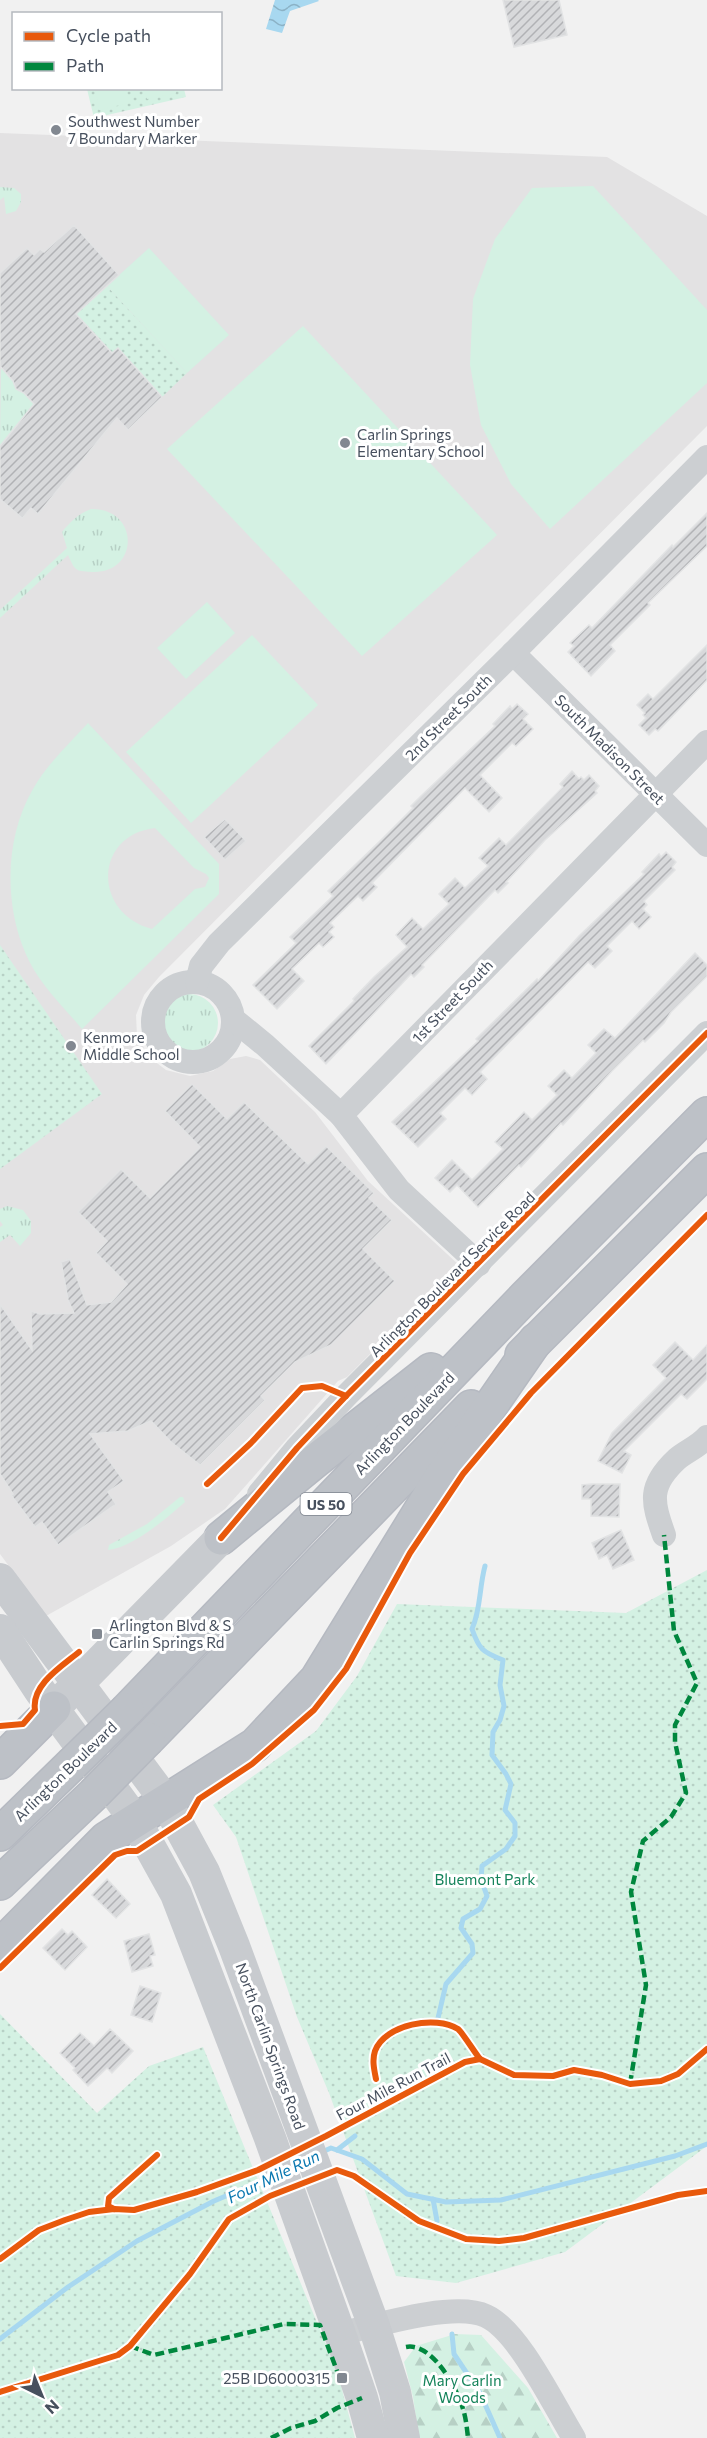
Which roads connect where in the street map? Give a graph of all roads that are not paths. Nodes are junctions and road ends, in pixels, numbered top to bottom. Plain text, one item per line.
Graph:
1 (707, 457) edge
2 (513, 653) junction
3 (707, 742) edge
4 (654, 794) junction
5 (707, 845) edge
6 (197, 982) junction
7 (233, 1019) junction
8 (707, 1033) edge
9 (707, 1114) edge
10 (341, 1115) junction
11 (707, 1170) edge
12 (479, 1264) junction
13 (525, 1297) junction
14 (536, 1340) junction
15 (707, 1437) edge
16 (663, 1535) dead end
17 (221, 1538) junction
18 (0, 1579) edge
19 (8, 1613) edge
20 (78, 1684) junction
21 (54, 1708) junction
22 (0, 1762) edge
23 (165, 1800) junction
24 (135, 1820) junction
25 (0, 1834) edge
26 (0, 1883) edge
27 (0, 1946) edge
28 (374, 2326) junction
29 (340, 2334) junction
30 (373, 2438) edge
31 (404, 2438) edge
32 (574, 2438) edge

1 - 2 street, 2nd Street South
2 - 4 street, South Madison Street
2 - 6 street, 2nd Street South
3 - 4 street, 1st Street South
4 - 5 street, South Madison Street
4 - 10 street, 1st Street South
6 - 7 street
6 - 7 street
7 - 10 street
8 - 12 street, Arlington Boulevard Service Road
9 - 13 highway, Arlington Boulevard / US 50
10 - 12 street
11 - 14 highway, US 50
12 - 17 street, Arlington Boulevard Service Road
13 - 17 highway
13 - 25 highway, Arlington Boulevard / US 50, bridge
14 - 23 highway
14 - 26 highway, US 50, bridge
15 - 16 street
17 - 20 main road, Arlington Boulevard Service Road
18 - 19 main road
19 - 20 main road, North Carlin Springs Road
19 - 21 main road
20 - 21 main road, Arlington Boulevard Service Road
20 - 23 main road, North Carlin Springs Road
21 - 22 highway
21 - 24 main road
23 - 24 highway
23 - 28 main road, North Carlin Springs Road
24 - 27 highway
24 - 29 main road
28 - 29 street
28 - 31 main road, North Carlin Springs Road
28 - 32 street
29 - 30 main road

